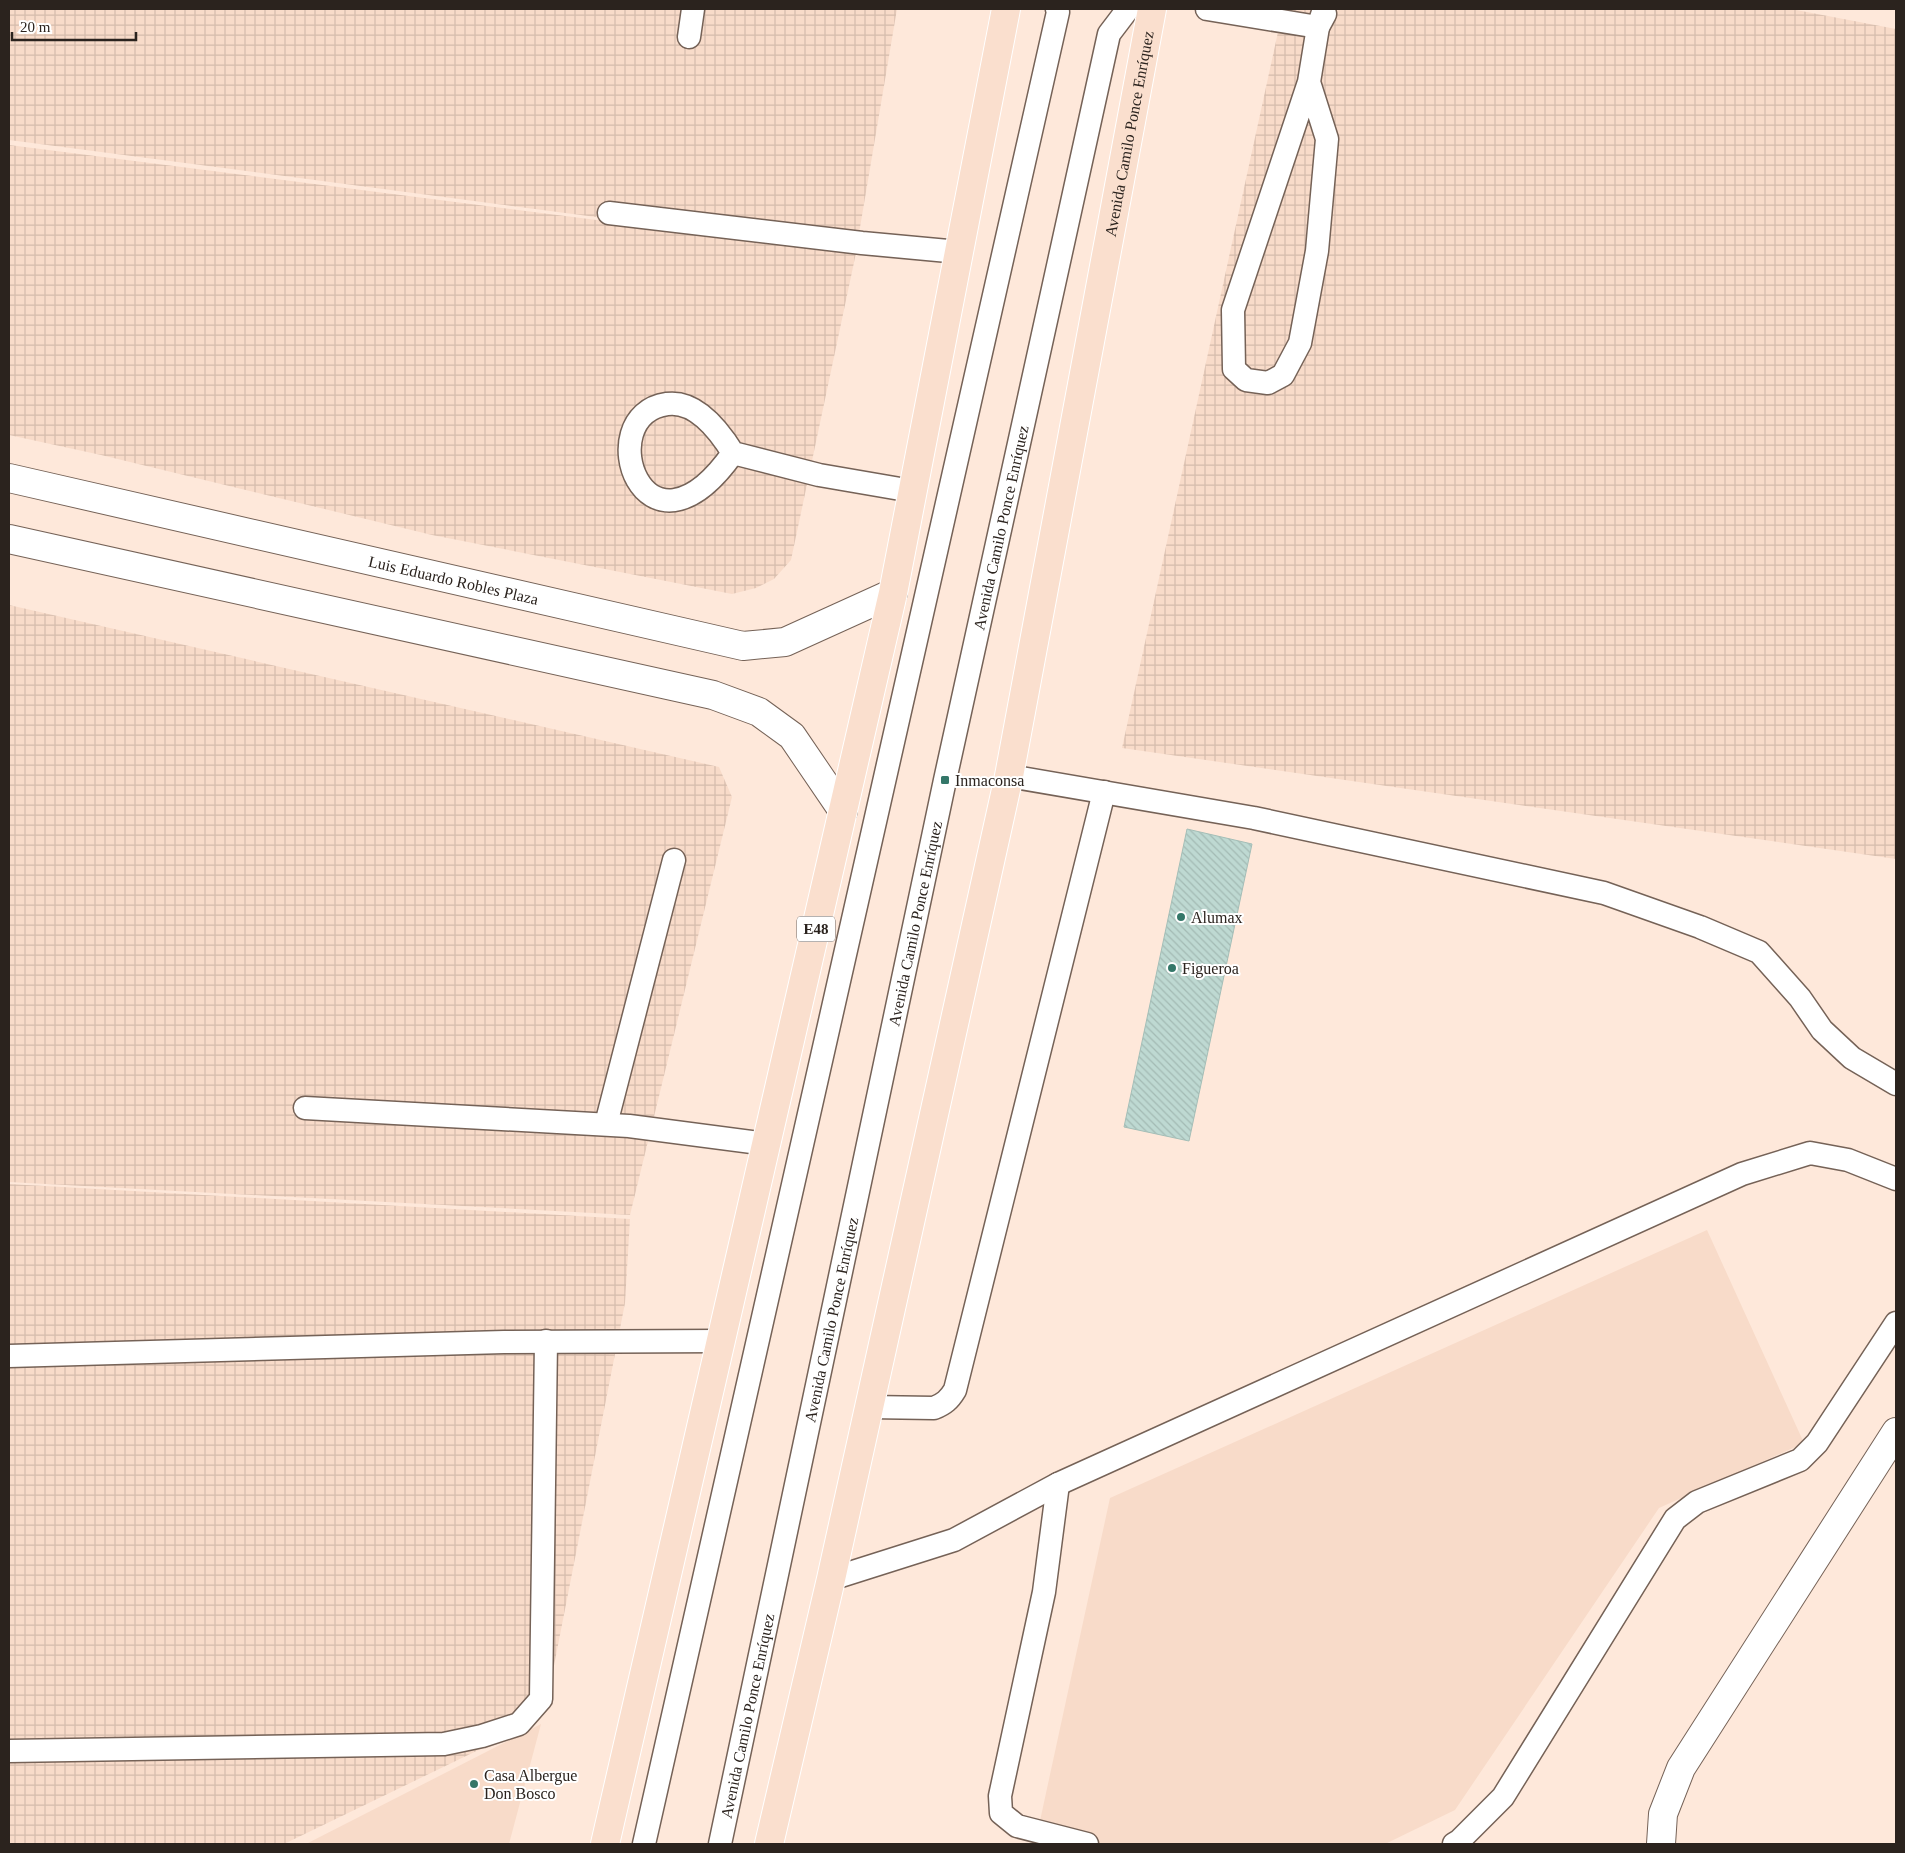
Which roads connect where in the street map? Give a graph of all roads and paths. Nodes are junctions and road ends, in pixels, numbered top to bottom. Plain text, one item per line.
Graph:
1 (692, 9) edge
2 (1006, 9) edge
3 (1057, 9) edge
4 (1128, 9) edge
5 (1152, 9) edge
6 (1207, 9) edge
7 (1324, 15) edge
8 (689, 37) dead end
9 (1309, 82) junction
10 (609, 213) dead end
11 (959, 252) junction
12 (733, 453) junction
13 (9, 478) edge
14 (912, 491) junction
15 (9, 539) edge
16 (893, 593) junction
17 (1009, 776) junction
18 (1104, 792) junction
19 (843, 811) junction
20 (674, 860) dead end
21 (1896, 1084) edge
22 (305, 1108) dead end
23 (606, 1124) junction
24 (767, 1144) junction
25 (1896, 1179) edge
26 (1896, 1323) edge
27 (546, 1341) junction
28 (721, 1341) junction
29 (9, 1356) edge
30 (869, 1406) junction
31 (1896, 1432) edge
32 (1058, 1484) junction
33 (831, 1579) junction
34 (9, 1751) edge
35 (605, 1844) edge
36 (644, 1844) edge
37 (720, 1844) edge
38 (769, 1844) edge
39 (1087, 1844) edge
40 (1454, 1844) edge
41 (1661, 1844) edge

1 - 8 lane
2 - 11 main road, E48
3 - 36 lane
4 - 37 lane, Avenida Camilo Ponce Enríquez
5 - 17 main road, Avenida Camilo Ponce Enríquez
6 - 7 lane
7 - 9 lane
9 - 9 lane
10 - 11 lane
11 - 14 main road, E48
12 - 12 lane
12 - 14 lane
13 - 16 street, Luis Eduardo Robles Plaza
14 - 16 main road, E48
15 - 19 street
16 - 19 main road, E48
17 - 18 lane
17 - 30 main road, Avenida Camilo Ponce Enríquez
18 - 21 lane
18 - 30 lane
19 - 24 main road, E48
20 - 23 lane
22 - 23 lane
23 - 24 lane
24 - 28 main road, E48
25 - 32 lane
26 - 40 lane
27 - 28 lane
27 - 29 lane
27 - 34 lane
28 - 35 main road, E48
30 - 33 main road, Avenida Camilo Ponce Enríquez
31 - 41 street
32 - 33 lane
32 - 39 lane
33 - 38 main road, Avenida Camilo Ponce Enríquez

